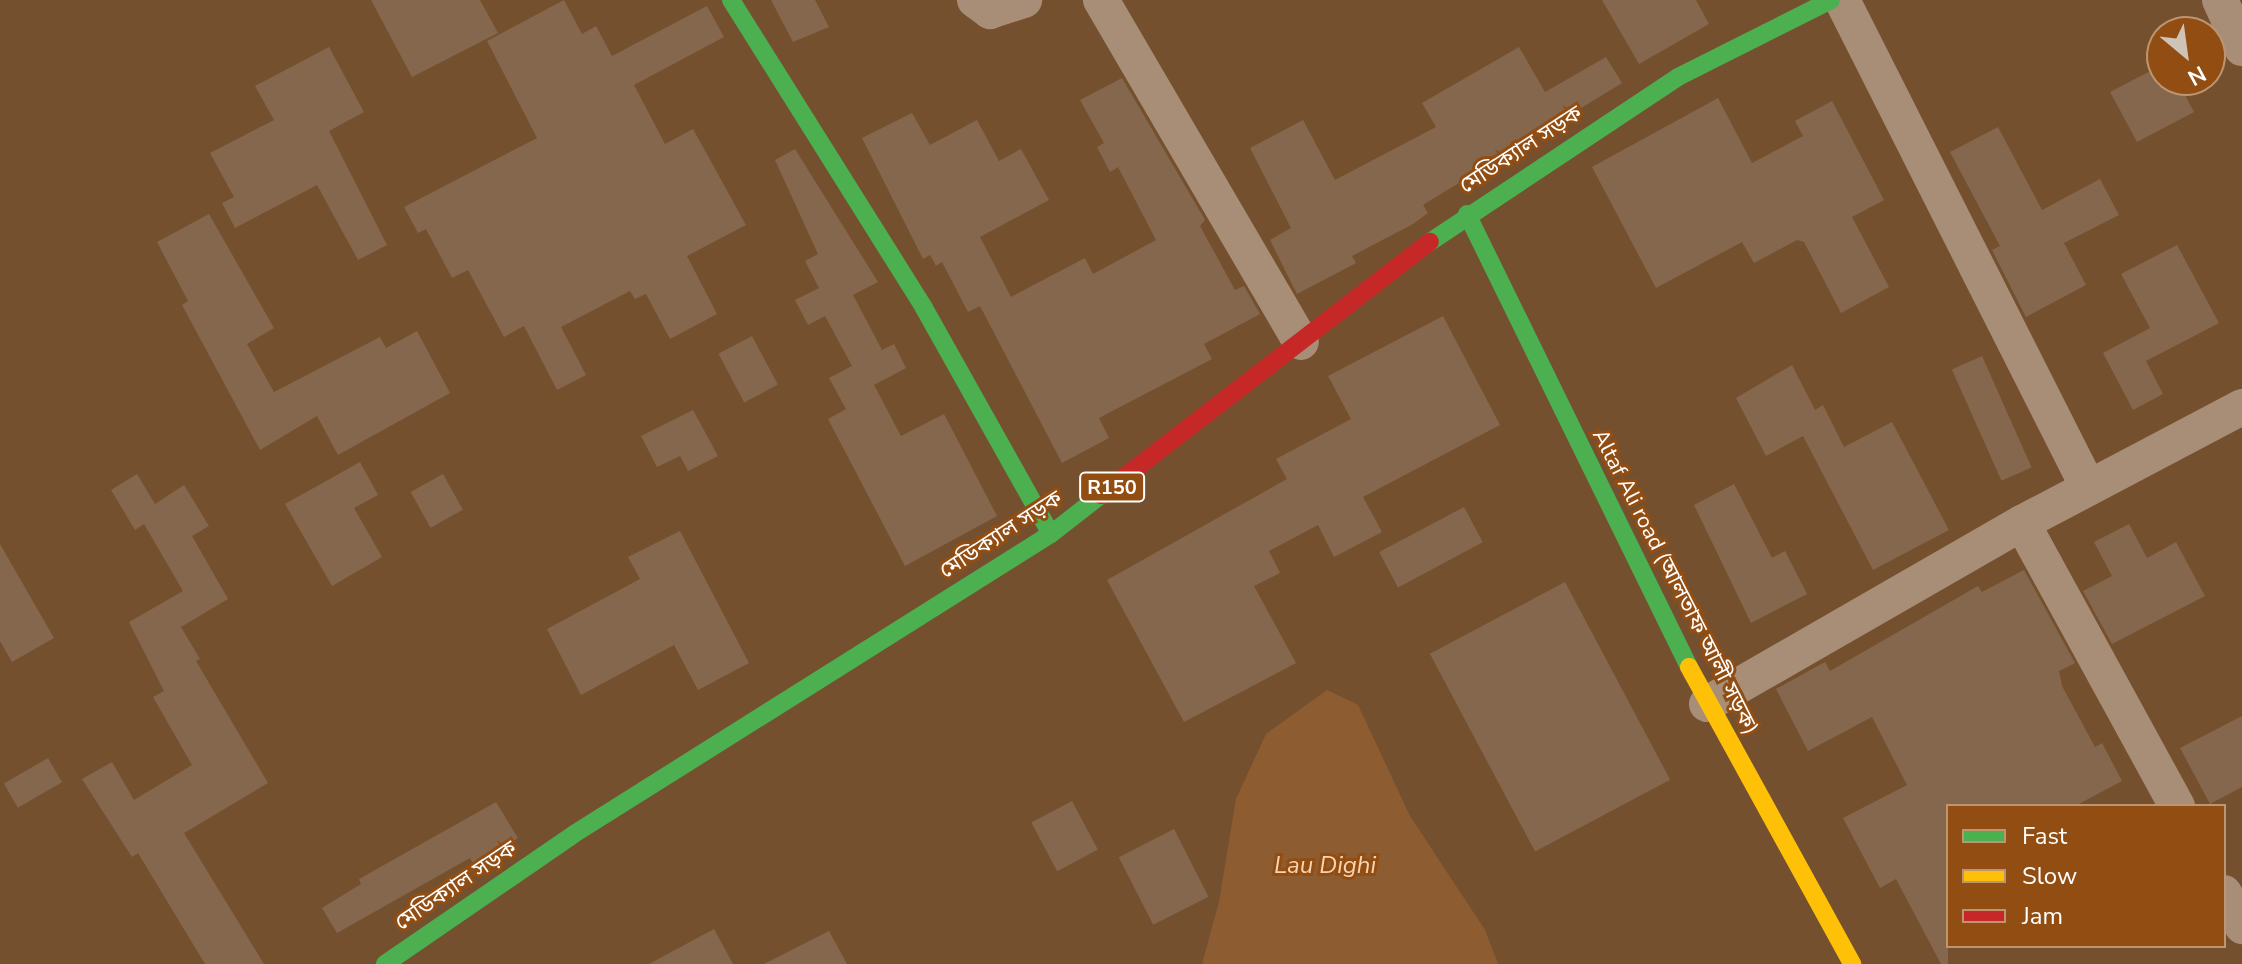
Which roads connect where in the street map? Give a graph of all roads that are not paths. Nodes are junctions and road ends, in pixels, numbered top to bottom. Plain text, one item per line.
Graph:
1 (731, 0) edge
2 (975, 0) edge
3 (1024, 0) edge
4 (1101, 0) edge
5 (1831, 0) edge
6 (1842, 0) edge
7 (2220, 0) edge
8 (2242, 48) edge
9 (1467, 214) junction
10 (1301, 342) junction
11 (2242, 407) edge
12 (2088, 487) junction
13 (2022, 523) junction
14 (1051, 534) junction
15 (1707, 704) junction
16 (2176, 804) edge
17 (2226, 897) edge
18 (2242, 926) edge
19 (385, 964) edge
20 (1852, 964) edge

1 - 14 main road
2 - 3 street
4 - 10 street
5 - 9 main road, মেডিক্যাল সড়ক / R150
6 - 12 street
7 - 8 street
9 - 10 main road, মেডিক্যাল সড়ক / R150
9 - 15 main road, Altaf Ali road (আলতাফ আলী সড়ক)
10 - 14 main road, মেডিক্যাল সড়ক / R150
11 - 12 street
12 - 13 street
13 - 15 street
13 - 16 street
14 - 19 main road, মেডিক্যাল সড়ক / R150
15 - 20 main road, Altaf Ali road (আলতাফ আলী সড়ক)
17 - 18 street

